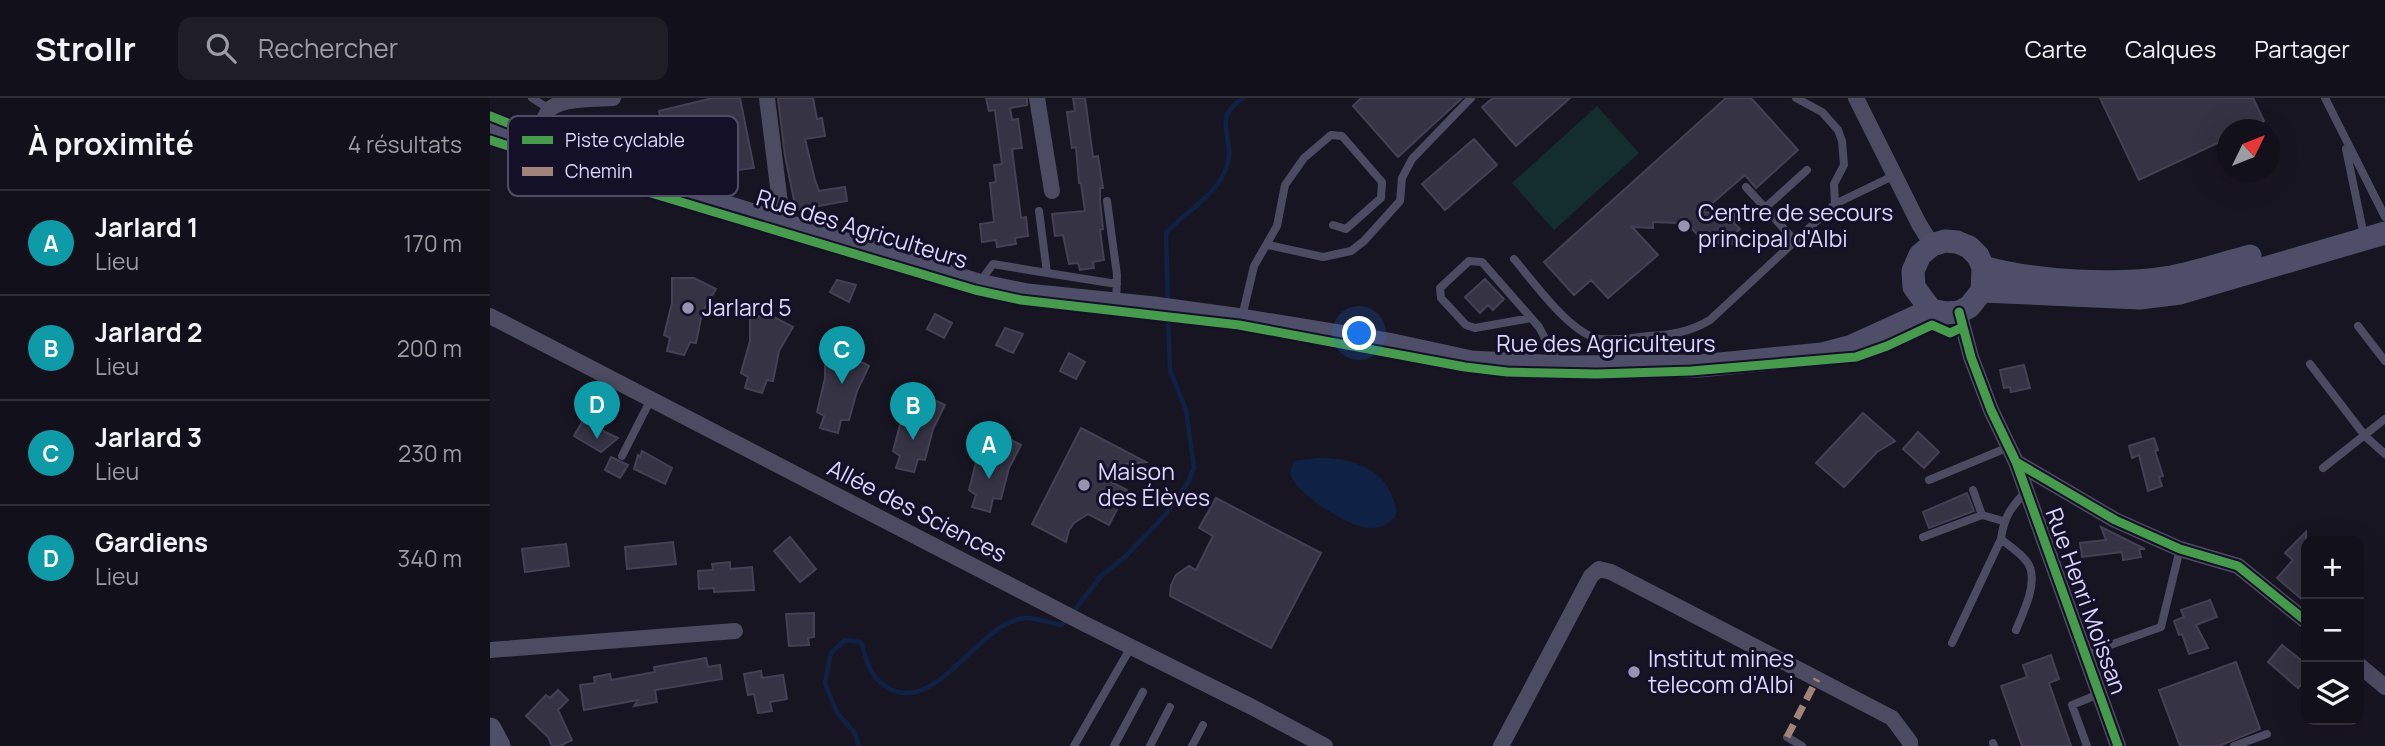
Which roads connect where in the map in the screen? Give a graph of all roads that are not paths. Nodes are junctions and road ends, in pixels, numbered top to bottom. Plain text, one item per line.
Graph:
1 (532, 98) edge
2 (613, 98) edge
3 (767, 98) edge
4 (1037, 98) edge
5 (1471, 98) edge
6 (1796, 98) edge
7 (1856, 98) edge
8 (2325, 98) edge
9 (549, 109) junction
10 (490, 116) edge
11 (546, 116) edge
12 (508, 125) edge
13 (490, 129) edge
14 (508, 133) edge
15 (2344, 139) junction
16 (1807, 170) dead end
17 (1895, 174) junction
18 (1746, 187) dead end
19 (1052, 191) dead end
20 (694, 196) edge
21 (1107, 201) dead end
22 (780, 203) dead end
23 (1835, 204) junction
24 (1765, 208) junction
25 (1040, 211) dead end
26 (2385, 220) edge
27 (1333, 225) dead end
28 (2370, 233) edge
29 (1796, 242) junction
30 (1268, 244) junction
31 (1933, 245) junction
32 (1514, 259) dead end
33 (1983, 267) junction
34 (1047, 273) junction
35 (978, 285) junction
36 (1915, 288) junction
37 (1982, 291) junction
38 (1116, 294) junction
39 (1931, 310) junction
40 (1959, 312) junction
41 (490, 316) edge
42 (1531, 318) junction
43 (1241, 320) junction
44 (1896, 324) junction
45 (2358, 326) dead end
46 (2385, 361) edge
47 (2310, 364) dead end
48 (1561, 368) junction
49 (652, 399) junction
50 (2385, 419) edge
51 (2365, 436) junction
52 (2009, 447) junction
53 (2385, 454) edge
54 (622, 456) dead end
55 (2016, 462) junction
56 (2323, 468) dead end
57 (1929, 480) dead end
58 (1973, 490) dead end
59 (2026, 491) junction
60 (1982, 515) junction
61 (2003, 521) junction
62 (1923, 537) dead end
63 (2000, 539) junction
64 (2180, 550) junction
65 (2301, 617) edge
66 (2016, 630) dead end
67 (735, 631) dead end
68 (1952, 643) dead end
69 (1131, 647) junction
70 (490, 650) edge
71 (2085, 654) junction
72 (2364, 669) edge
73 (2385, 687) edge
74 (1143, 692) dead end
75 (2099, 694) junction
76 (1170, 707) dead end
77 (1203, 725) dead end
78 (490, 729) edge
79 (2267, 734) dead end
80 (1787, 737) dead end
81 (499, 746) edge
82 (1074, 746) edge
83 (1114, 746) edge
84 (1150, 746) edge
85 (1192, 746) edge
86 (1325, 746) edge
87 (1501, 746) edge
88 (1802, 746) edge
89 (1910, 746) edge
90 (2087, 746) edge
91 (2118, 746) edge
92 (2234, 746) edge

1 - 9 lane
2 - 9 street
3 - 22 street
4 - 19 street
5 - 30 lane
6 - 23 lane
7 - 17 street
8 - 15 lane
9 - 11 street
10 - 12 street, Rue des Agriculteurs
13 - 14 street, Rue des Agriculteurs
15 - 26 lane
15 - 28 lane
16 - 24 lane
17 - 23 lane
17 - 31 street
18 - 24 lane
20 - 35 street, Rue des Agriculteurs
21 - 38 lane
23 - 29 lane
24 - 29 lane
25 - 34 lane
26 - 28 street
27 - 30 lane
28 - 33 street
28 - 37 street
29 - 32 lane
30 - 43 lane
31 - 33 street
31 - 36 street
33 - 37 street
34 - 35 lane
34 - 38 lane
35 - 38 street, Rue des Agriculteurs
36 - 39 street
36 - 44 street
37 - 40 street
38 - 43 street, Rue des Agriculteurs
39 - 40 street, Rue des Agriculteurs
39 - 44 street, Rue des Agriculteurs
40 - 52 street, Rue Henri Moissan
41 - 49 street, Allée des Sciences
42 - 42 lane
42 - 48 lane
43 - 48 street, Rue des Agriculteurs
44 - 48 street, Rue des Agriculteurs
45 - 46 lane
47 - 51 lane
49 - 54 lane
49 - 69 street, Allée des Sciences
50 - 51 lane
51 - 53 lane
51 - 56 lane
52 - 55 street, Rue Henri Moissan
52 - 57 lane
55 - 59 street, Rue Henri Moissan
55 - 64 street
58 - 60 lane
59 - 61 lane
59 - 71 street, Rue Henri Moissan
60 - 61 lane
60 - 62 lane
61 - 63 lane
63 - 66 lane
63 - 68 lane
64 - 65 street
64 - 71 lane
67 - 70 street
69 - 82 lane
69 - 86 street, Allée des Sciences
71 - 75 street, Rue Henri Moissan
72 - 73 street
74 - 83 lane
75 - 90 lane
75 - 91 street, Rue Henri Moissan
76 - 84 lane
77 - 85 lane
78 - 81 street
79 - 92 lane
80 - 88 lane
87 - 89 street

